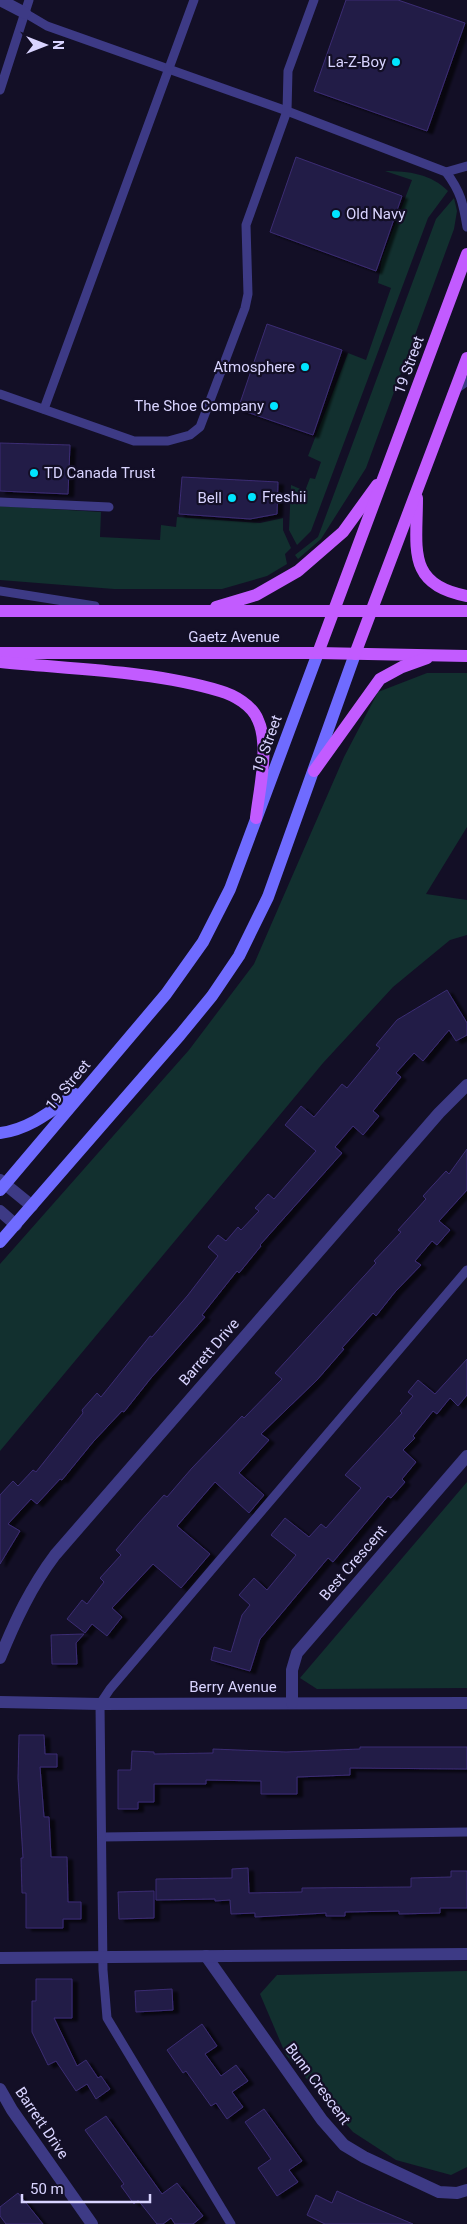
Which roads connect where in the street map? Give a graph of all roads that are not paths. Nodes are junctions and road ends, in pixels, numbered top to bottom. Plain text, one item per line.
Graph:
1 (0, 0) edge
2 (29, 0) edge
3 (194, 0) edge
4 (314, 0) edge
5 (25, 13) junction
6 (169, 69) junction
7 (0, 90) edge
8 (287, 111) junction
9 (467, 166) edge
10 (446, 172) junction
11 (467, 227) edge
12 (467, 254) edge
13 (467, 358) edge
14 (467, 381) edge
15 (455, 390) junction
16 (0, 394) edge
17 (44, 409) junction
18 (387, 470) junction
19 (417, 490) junction
20 (0, 502) edge
21 (109, 507) dead end
22 (0, 591) edge
23 (467, 596) edge
24 (0, 611) edge
25 (130, 611) junction
26 (204, 611) junction
27 (333, 611) junction
28 (371, 611) junction
29 (467, 611) edge
30 (0, 653) edge
31 (318, 653) junction
32 (355, 654) junction
33 (436, 655) junction
34 (467, 656) edge
35 (0, 662) edge
36 (314, 771) junction
37 (256, 818) junction
38 (92, 1082) junction
39 (467, 1085) edge
40 (0, 1133) edge
41 (2, 1185) edge
42 (32, 1206) junction
43 (0, 1211) edge
44 (16, 1225) junction
45 (0, 1242) edge
46 (467, 1270) edge
47 (467, 1456) edge
48 (0, 1658) edge
49 (0, 1702) edge
50 (292, 1703) junction
51 (467, 1703) edge
52 (100, 1704) junction
53 (467, 1832) edge
54 (102, 1836) junction
55 (467, 1954) edge
56 (206, 1956) junction
57 (103, 1957) junction
58 (0, 1958) edge
59 (0, 2089) edge
60 (467, 2190) edge
61 (92, 2224) edge
62 (231, 2224) edge

1 - 5 street
2 - 5 lane
3 - 6 lane
4 - 8 lane
5 - 6 lane
5 - 7 lane
6 - 8 lane
6 - 17 lane
8 - 10 lane
8 - 17 lane
9 - 10 lane
10 - 11 lane
12 - 18 main road, 19 Street
13 - 15 main road
14 - 15 lane
15 - 19 main road
16 - 17 lane
18 - 26 main road
18 - 27 main road, 19 Street
19 - 23 main road
19 - 28 main road
20 - 21 lane
22 - 25 lane
24 - 25 main road, Gaetz Avenue
25 - 26 main road, Gaetz Avenue
26 - 27 main road, Gaetz Avenue
27 - 28 main road, Gaetz Avenue
27 - 31 main road, 19 Street
28 - 29 main road, Gaetz Avenue
28 - 32 main road
30 - 31 main road, Gaetz Avenue
31 - 32 main road, Gaetz Avenue
31 - 37 main road, 19 Street
32 - 33 main road, Gaetz Avenue
32 - 36 main road
33 - 34 main road, Gaetz Avenue
33 - 36 main road
35 - 37 main road
36 - 42 main road
37 - 38 main road, 19 Street
38 - 40 main road
38 - 41 main road, 19 Street
39 - 48 street, Barrett Drive
41 - 42 street
42 - 44 main road
43 - 44 street
44 - 45 main road
46 - 52 lane
47 - 50 street, Best Crescent
49 - 52 street, Berry Avenue
50 - 51 street, Berry Avenue
50 - 52 street, Berry Avenue
52 - 54 lane
53 - 54 lane
54 - 57 lane
55 - 56 street
56 - 57 street
56 - 60 street, Bunn Crescent
57 - 58 street
57 - 62 lane
59 - 61 street, Barrett Drive

